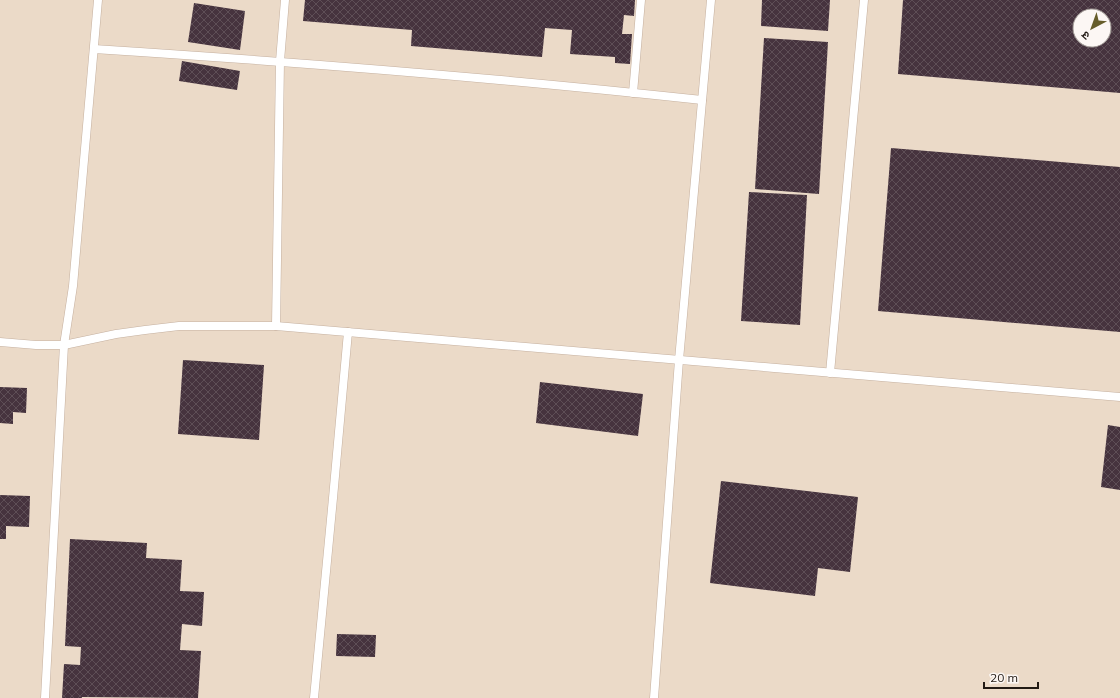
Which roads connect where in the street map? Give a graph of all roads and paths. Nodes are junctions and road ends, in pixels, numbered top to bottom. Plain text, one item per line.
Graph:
1 (98, 0) edge
2 (285, 0) edge
3 (641, 0) edge
4 (711, 0) edge
5 (864, 0) edge
6 (94, 49) junction
7 (280, 61) junction
8 (633, 93) junction
9 (702, 100) junction
10 (276, 326) junction
11 (348, 332) junction
12 (0, 342) edge
13 (64, 345) junction
14 (679, 360) junction
15 (830, 373) junction
16 (1120, 397) edge
17 (45, 698) edge
18 (314, 698) edge
19 (654, 698) edge

1 - 6 lane
2 - 7 lane
3 - 8 lane
4 - 9 lane
5 - 15 lane
6 - 7 lane
6 - 13 lane
7 - 8 lane
7 - 10 lane
8 - 9 lane
9 - 14 lane
10 - 11 lane
10 - 13 lane
11 - 14 lane
11 - 18 lane
12 - 13 lane
13 - 17 lane
14 - 15 lane
14 - 19 lane
15 - 16 lane

